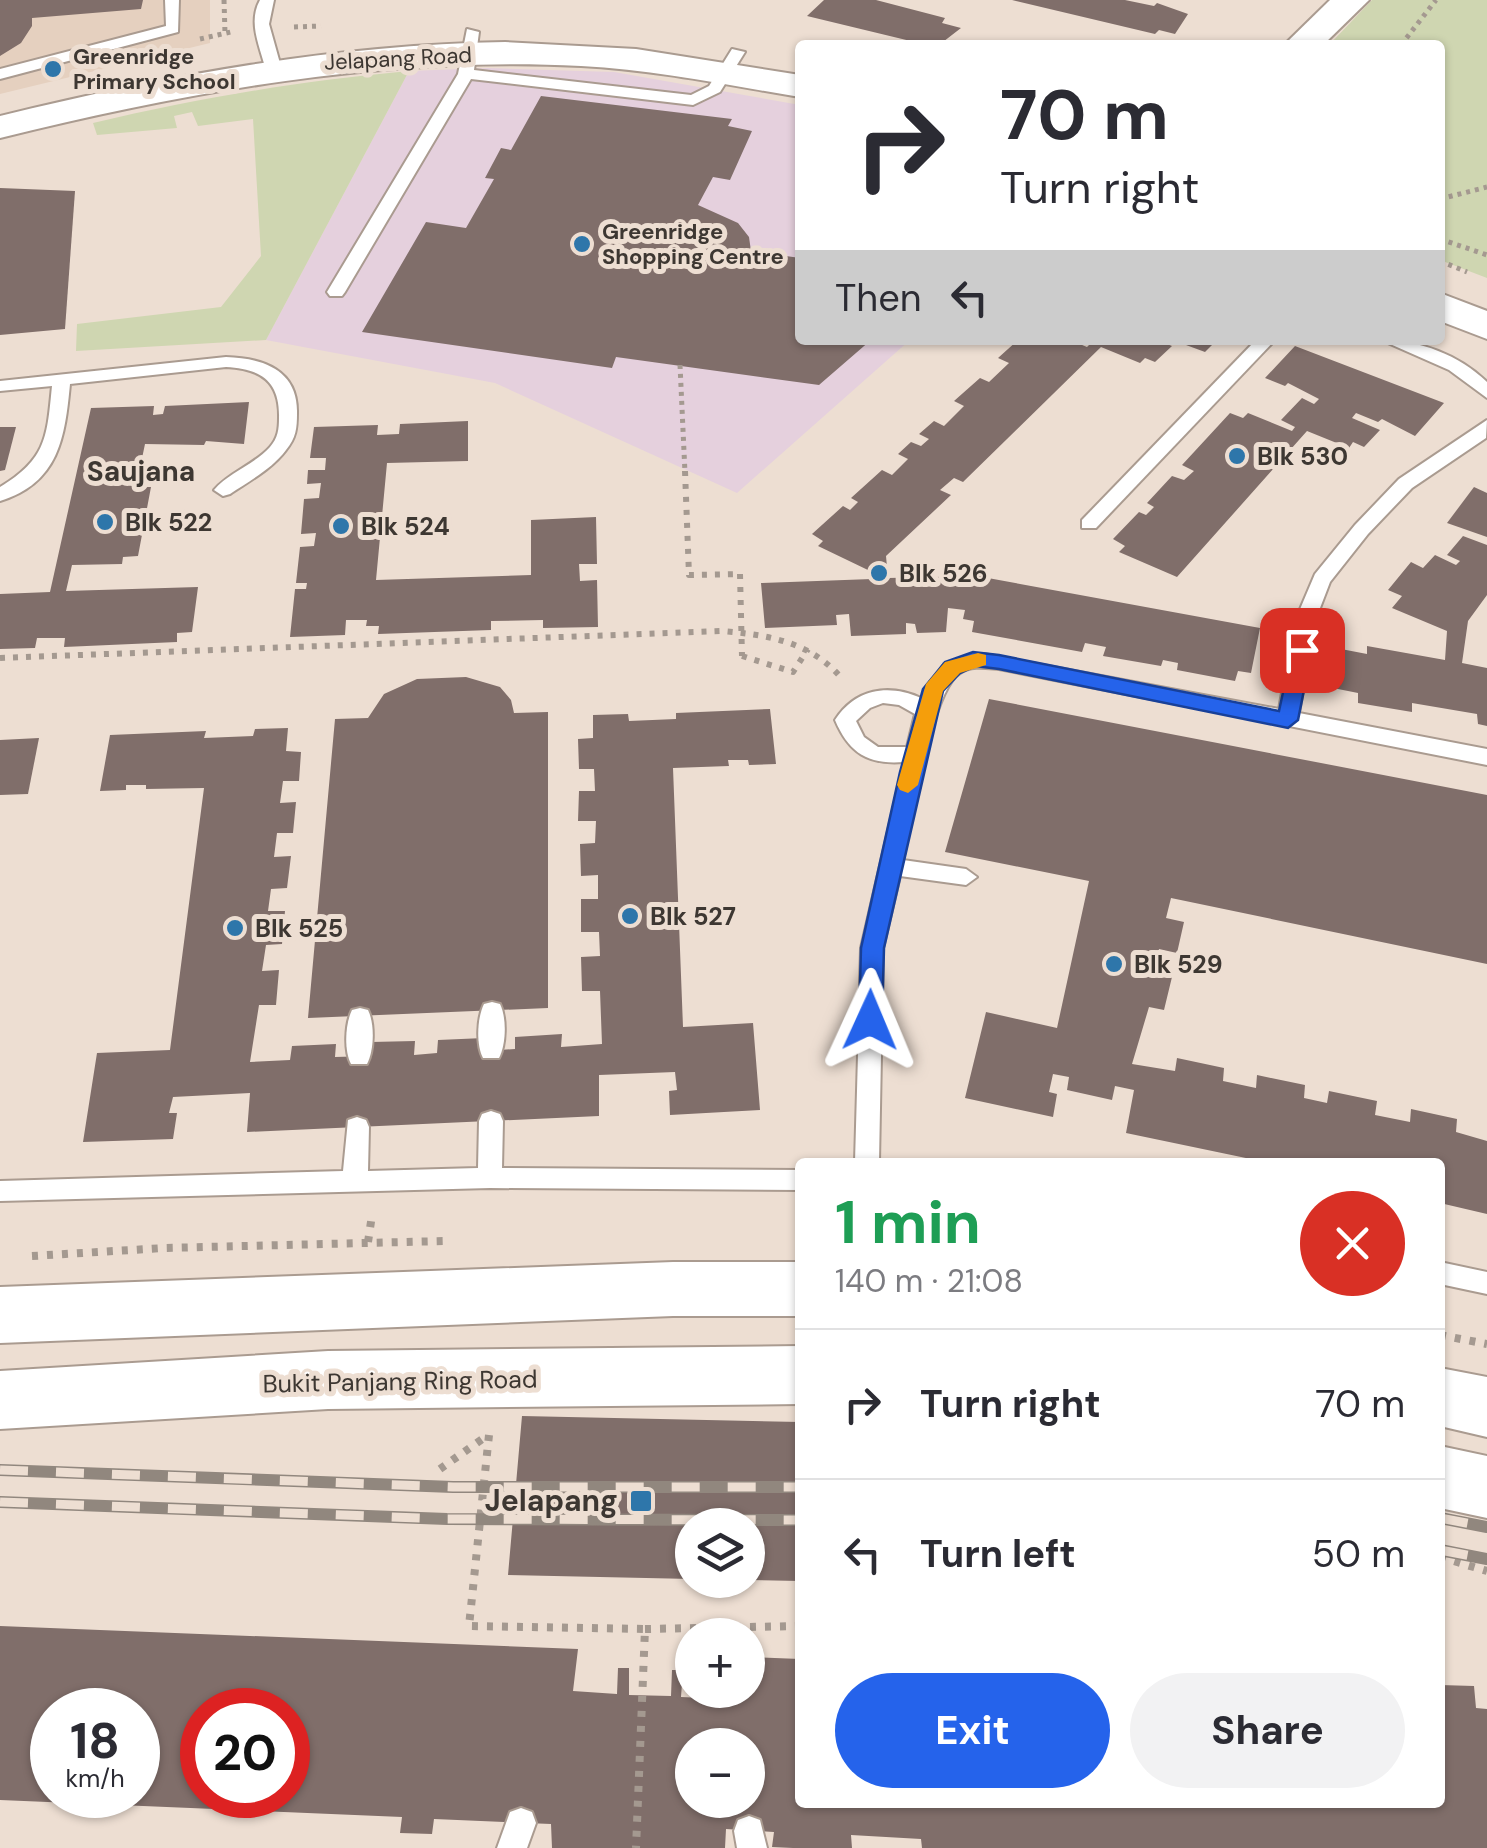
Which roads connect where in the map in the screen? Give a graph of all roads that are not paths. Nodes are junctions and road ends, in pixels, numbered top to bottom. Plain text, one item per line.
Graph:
1 (172, 0) edge
2 (267, 0) edge
3 (1351, 0) edge
4 (1307, 40) edge
5 (469, 53) junction
6 (270, 56) junction
7 (730, 62) junction
8 (795, 63) edge
9 (0, 74) edge
10 (795, 84) edge
11 (0, 105) edge
12 (0, 126) edge
13 (1445, 277) edge
14 (336, 292) dead end
15 (1487, 294) edge
16 (1445, 308) edge
17 (1487, 326) edge
18 (1261, 345) edge
19 (1404, 345) edge
20 (61, 380) junction
21 (0, 386) edge
22 (1487, 394) edge
23 (1487, 426) edge
24 (223, 490) dead end
25 (0, 496) edge
26 (1089, 524) dead end
27 (926, 711) junction
28 (1288, 720) junction
29 (916, 753) junction
30 (1487, 756) edge
31 (890, 866) junction
32 (966, 877) dead end
33 (492, 1011) dead end
34 (360, 1016) dead end
35 (490, 1051) dead end
36 (359, 1057) dead end
37 (491, 1122) dead end
38 (357, 1127) dead end
39 (866, 1158) edge
40 (490, 1178) junction
41 (795, 1180) edge
42 (355, 1181) junction
43 (0, 1191) edge
44 (1445, 1274) edge
45 (1487, 1283) edge
46 (795, 1289) edge
47 (0, 1315) edge
48 (795, 1375) edge
49 (1445, 1398) edge
50 (0, 1400) edge
51 (1487, 1407) edge
52 (1445, 1478) edge
53 (1487, 1486) edge

1 - 9 lane
2 - 6 lane
3 - 4 street
5 - 6 street, Jelapang Road
5 - 7 street, Jelapang Road
5 - 14 lane
6 - 11 street, Jelapang Road
6 - 12 street, Jelapang Road
7 - 8 street, Jelapang Road
7 - 10 street, Jelapang Road
13 - 15 street
16 - 17 street
18 - 26 lane
19 - 22 lane
20 - 21 lane
20 - 24 lane
20 - 25 lane
23 - 28 lane
27 - 28 lane
27 - 29 lane
27 - 29 lane
28 - 30 lane
29 - 31 lane
31 - 32 lane
31 - 39 lane
33 - 35 lane
34 - 36 lane
37 - 40 lane
38 - 42 lane
40 - 41 lane
40 - 42 lane
42 - 43 lane
44 - 45 lane
46 - 47 street
48 - 50 street, Bukit Panjang Ring Road
49 - 51 street
52 - 53 street

